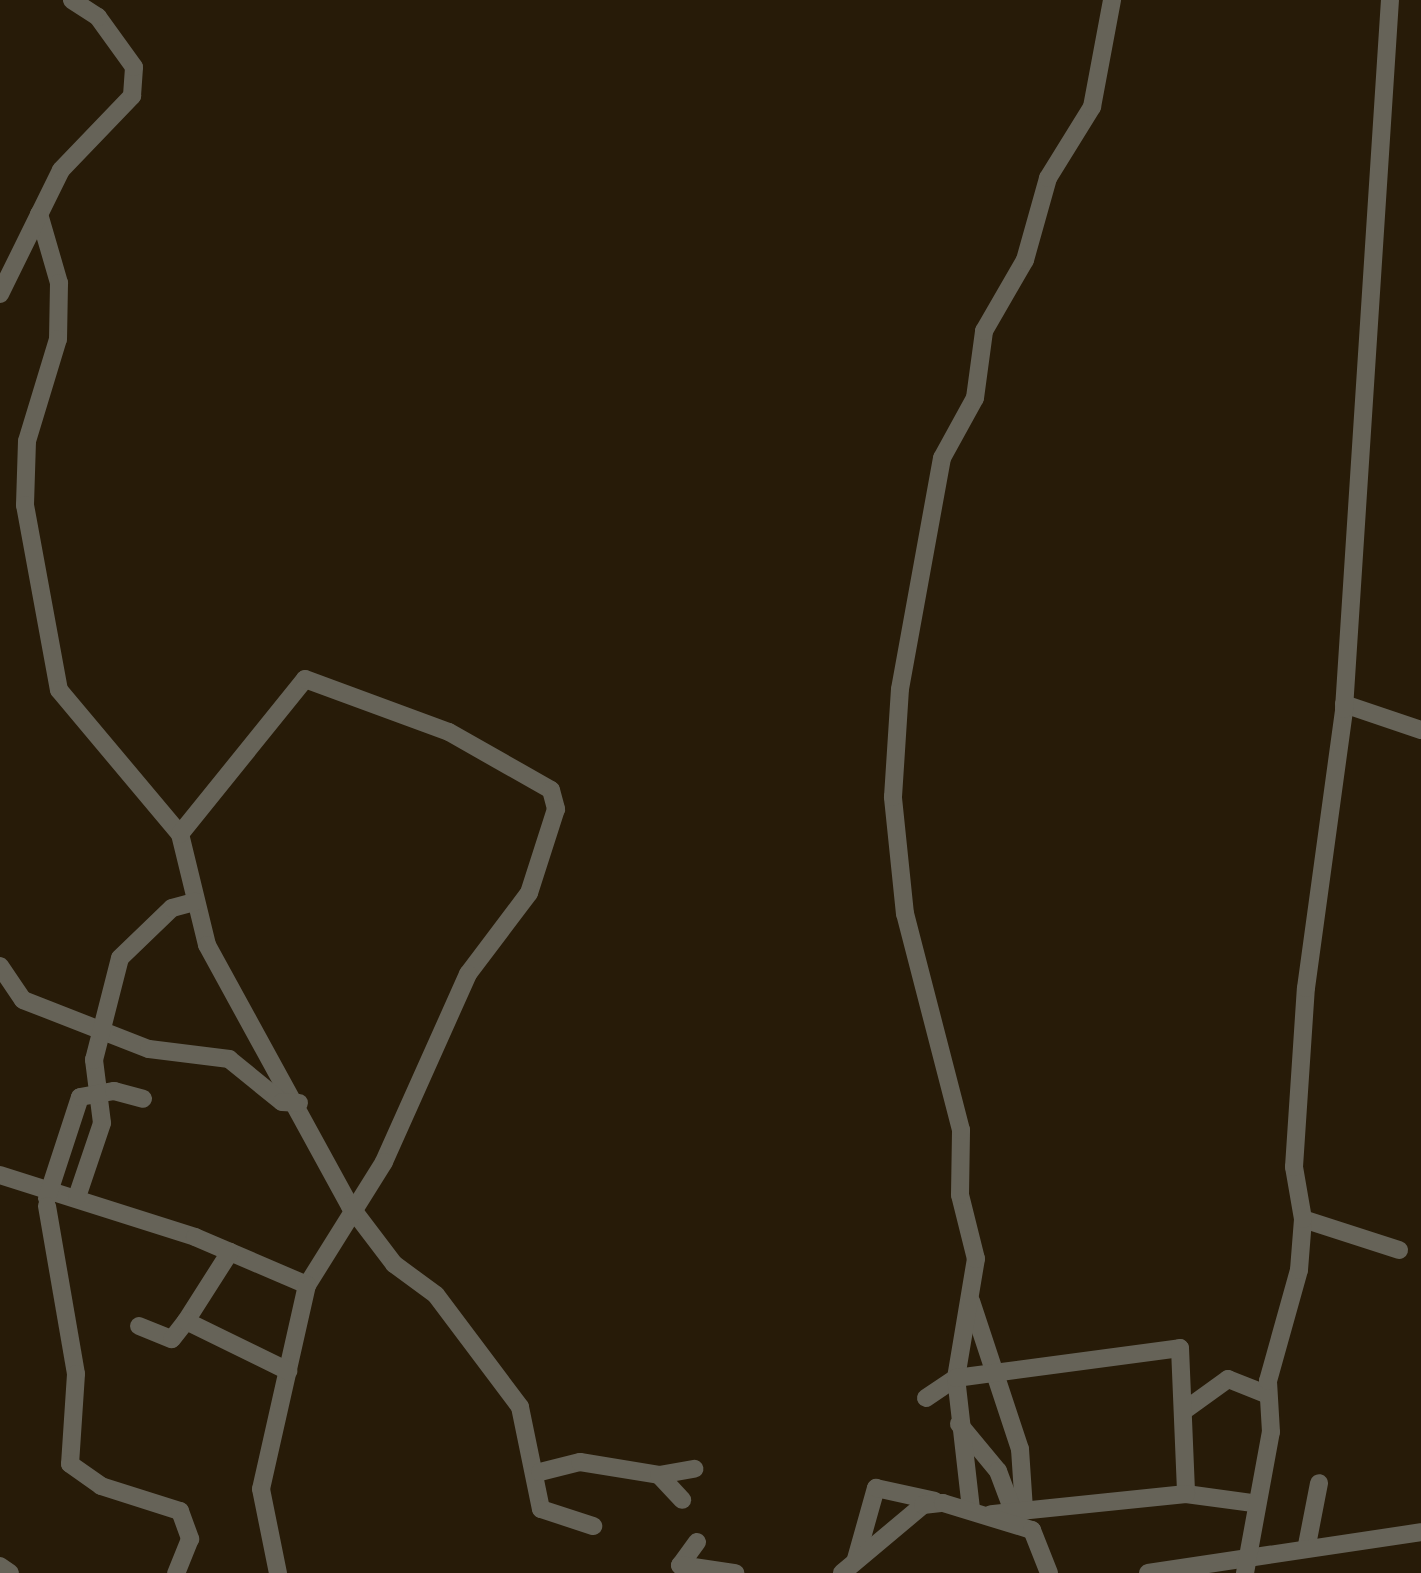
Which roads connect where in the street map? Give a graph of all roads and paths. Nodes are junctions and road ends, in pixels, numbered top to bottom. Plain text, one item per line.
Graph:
1 (72, 0) edge
2 (1112, 0) edge
3 (1390, 0) edge
4 (39, 214) junction
5 (0, 294) edge
6 (1344, 704) junction
7 (1421, 730) edge
8 (180, 834) junction
9 (195, 902) junction
10 (1, 971) edge
11 (101, 1042) junction
12 (91, 1091) junction
13 (143, 1100) dead end
14 (298, 1103) junction
15 (0, 1174) edge
16 (58, 1196) junction
17 (350, 1206) junction
18 (1303, 1219) junction
19 (1399, 1250) dead end
20 (230, 1252) junction
21 (306, 1285) junction
22 (971, 1301) junction
23 (186, 1321) junction
24 (139, 1326) dead end
25 (288, 1371) junction
26 (995, 1373) junction
27 (956, 1378) junction
28 (1266, 1394) junction
29 (926, 1398) dead end
30 (1185, 1410) junction
31 (959, 1424) junction
32 (694, 1468) dead end
33 (540, 1472) junction
34 (659, 1475) junction
35 (1320, 1484) dead end
36 (1186, 1494) junction
37 (682, 1500) dead end
38 (942, 1503) junction
39 (1253, 1503) junction
40 (970, 1509) junction
41 (1018, 1510) junction
42 (991, 1514) junction
43 (593, 1526) dead end
44 (1421, 1532) edge
45 (1307, 1545) junction
46 (690, 1556) edge
47 (1246, 1563) edge
48 (0, 1566) edge
49 (849, 1566) edge
50 (10, 1573) edge
51 (176, 1573) edge
52 (278, 1573) edge
53 (735, 1573) edge
54 (1050, 1573) edge
55 (1148, 1573) edge

1 - 4 street
2 - 22 street
3 - 6 street
4 - 5 street
4 - 8 street
6 - 7 street
6 - 18 street
8 - 9 street
8 - 17 street
9 - 11 street
9 - 14 street
10 - 11 street
11 - 12 street
11 - 14 street
12 - 13 street
12 - 16 street
12 - 16 street
14 - 17 street
15 - 16 street
16 - 20 street
16 - 51 street
17 - 21 street
17 - 33 street
18 - 19 street
18 - 28 street
20 - 21 street
20 - 23 street
21 - 25 street
22 - 26 street
22 - 27 street
23 - 24 street
23 - 25 street
25 - 52 street
26 - 27 street
26 - 30 street
26 - 41 street
27 - 29 street
27 - 31 street
28 - 30 street
28 - 39 street
30 - 36 street
31 - 40 street
31 - 41 street
32 - 34 street
33 - 34 street
33 - 43 street
34 - 37 street
35 - 45 street
36 - 39 street
36 - 41 street
38 - 40 street
38 - 49 street
38 - 49 street
39 - 47 street
40 - 42 street
41 - 42 street
42 - 54 street
44 - 45 street
45 - 47 street
46 - 53 street
47 - 55 street
48 - 50 street

